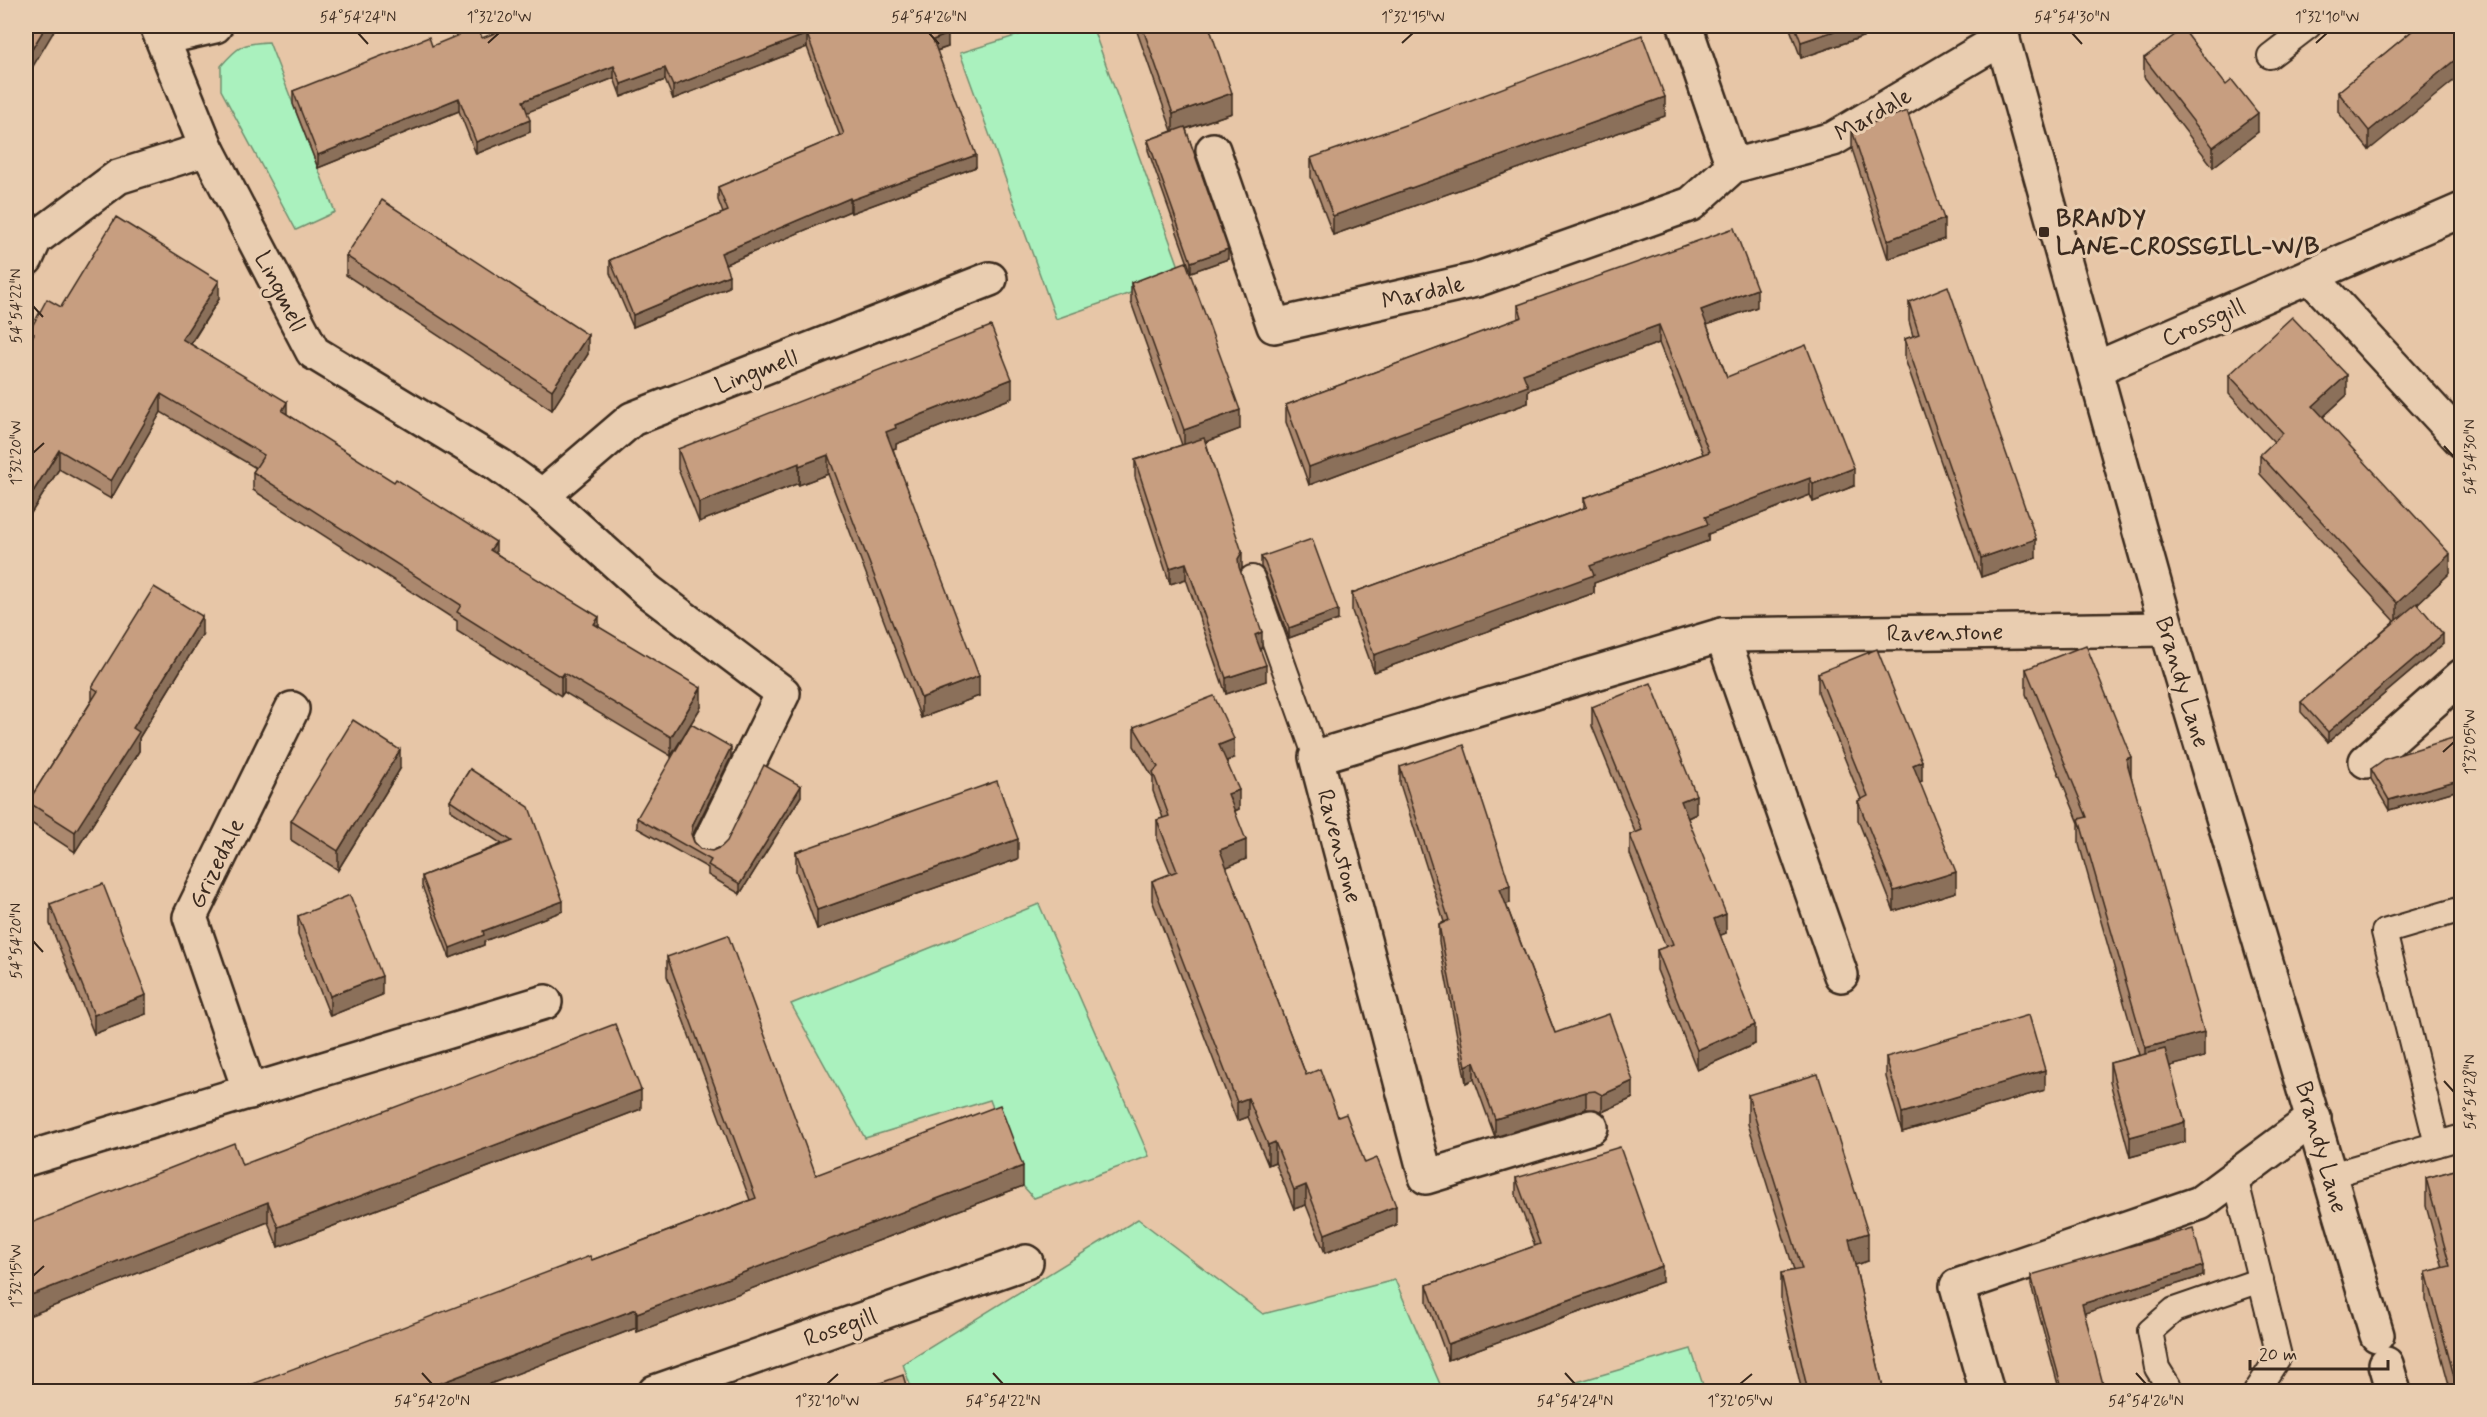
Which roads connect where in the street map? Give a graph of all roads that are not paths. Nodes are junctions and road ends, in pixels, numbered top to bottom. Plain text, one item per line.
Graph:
1 (215, 26) edge
2 (1685, 26) edge
3 (2309, 26) edge
4 (160, 32) edge
5 (2001, 32) edge
6 (2270, 56) dead end
7 (207, 149) junction
8 (1213, 150) dead end
9 (1733, 165) junction
10 (2462, 210) edge
11 (26, 259) edge
12 (2310, 276) junction
13 (990, 279) dead end
14 (2095, 369) junction
15 (2462, 441) edge
16 (542, 496) junction
17 (1252, 578) dead end
18 (2167, 629) junction
19 (1722, 635) junction
20 (2462, 676) edge
21 (292, 709) dead end
22 (1316, 756) junction
23 (2366, 761) dead end
24 (710, 842) dead end
25 (2462, 909) edge
26 (1841, 975) dead end
27 (545, 1002) dead end
28 (249, 1092) junction
29 (2314, 1118) junction
30 (1591, 1126) dead end
31 (2462, 1137) edge
32 (2437, 1144) junction
33 (26, 1160) edge
34 (2331, 1175) junction
35 (2235, 1177) junction
36 (1026, 1263) dead end
37 (2261, 1280) junction
38 (2386, 1364) edge
39 (656, 1392) edge
40 (1987, 1392) edge
41 (2172, 1392) edge
42 (2256, 1392) edge

1 - 4 street, Lingmell
2 - 9 street
3 - 6 lane
4 - 7 street, Lingmell
5 - 9 street, Mardale
5 - 14 street, Brandy Lane
7 - 11 street
7 - 16 street, Lingmell
8 - 9 street, Mardale
10 - 12 street, Crossgill
12 - 14 street, Crossgill
12 - 15 street
13 - 16 street, Lingmell
14 - 18 street, Brandy Lane
16 - 24 street, Lingmell
17 - 22 lane
18 - 19 street, Ravenstone
18 - 29 street, Brandy Lane
19 - 22 street, Ravenstone
19 - 26 street
20 - 23 street
21 - 28 street, Grizedale
22 - 30 street, Ravenstone
25 - 32 lane
27 - 28 street
28 - 33 street
29 - 34 street, Brandy Lane
29 - 35 street
31 - 32 lane
32 - 34 lane
34 - 38 street, Brandy Lane
35 - 37 lane
35 - 40 street
36 - 39 street, Rosegill
37 - 41 lane
37 - 42 lane

